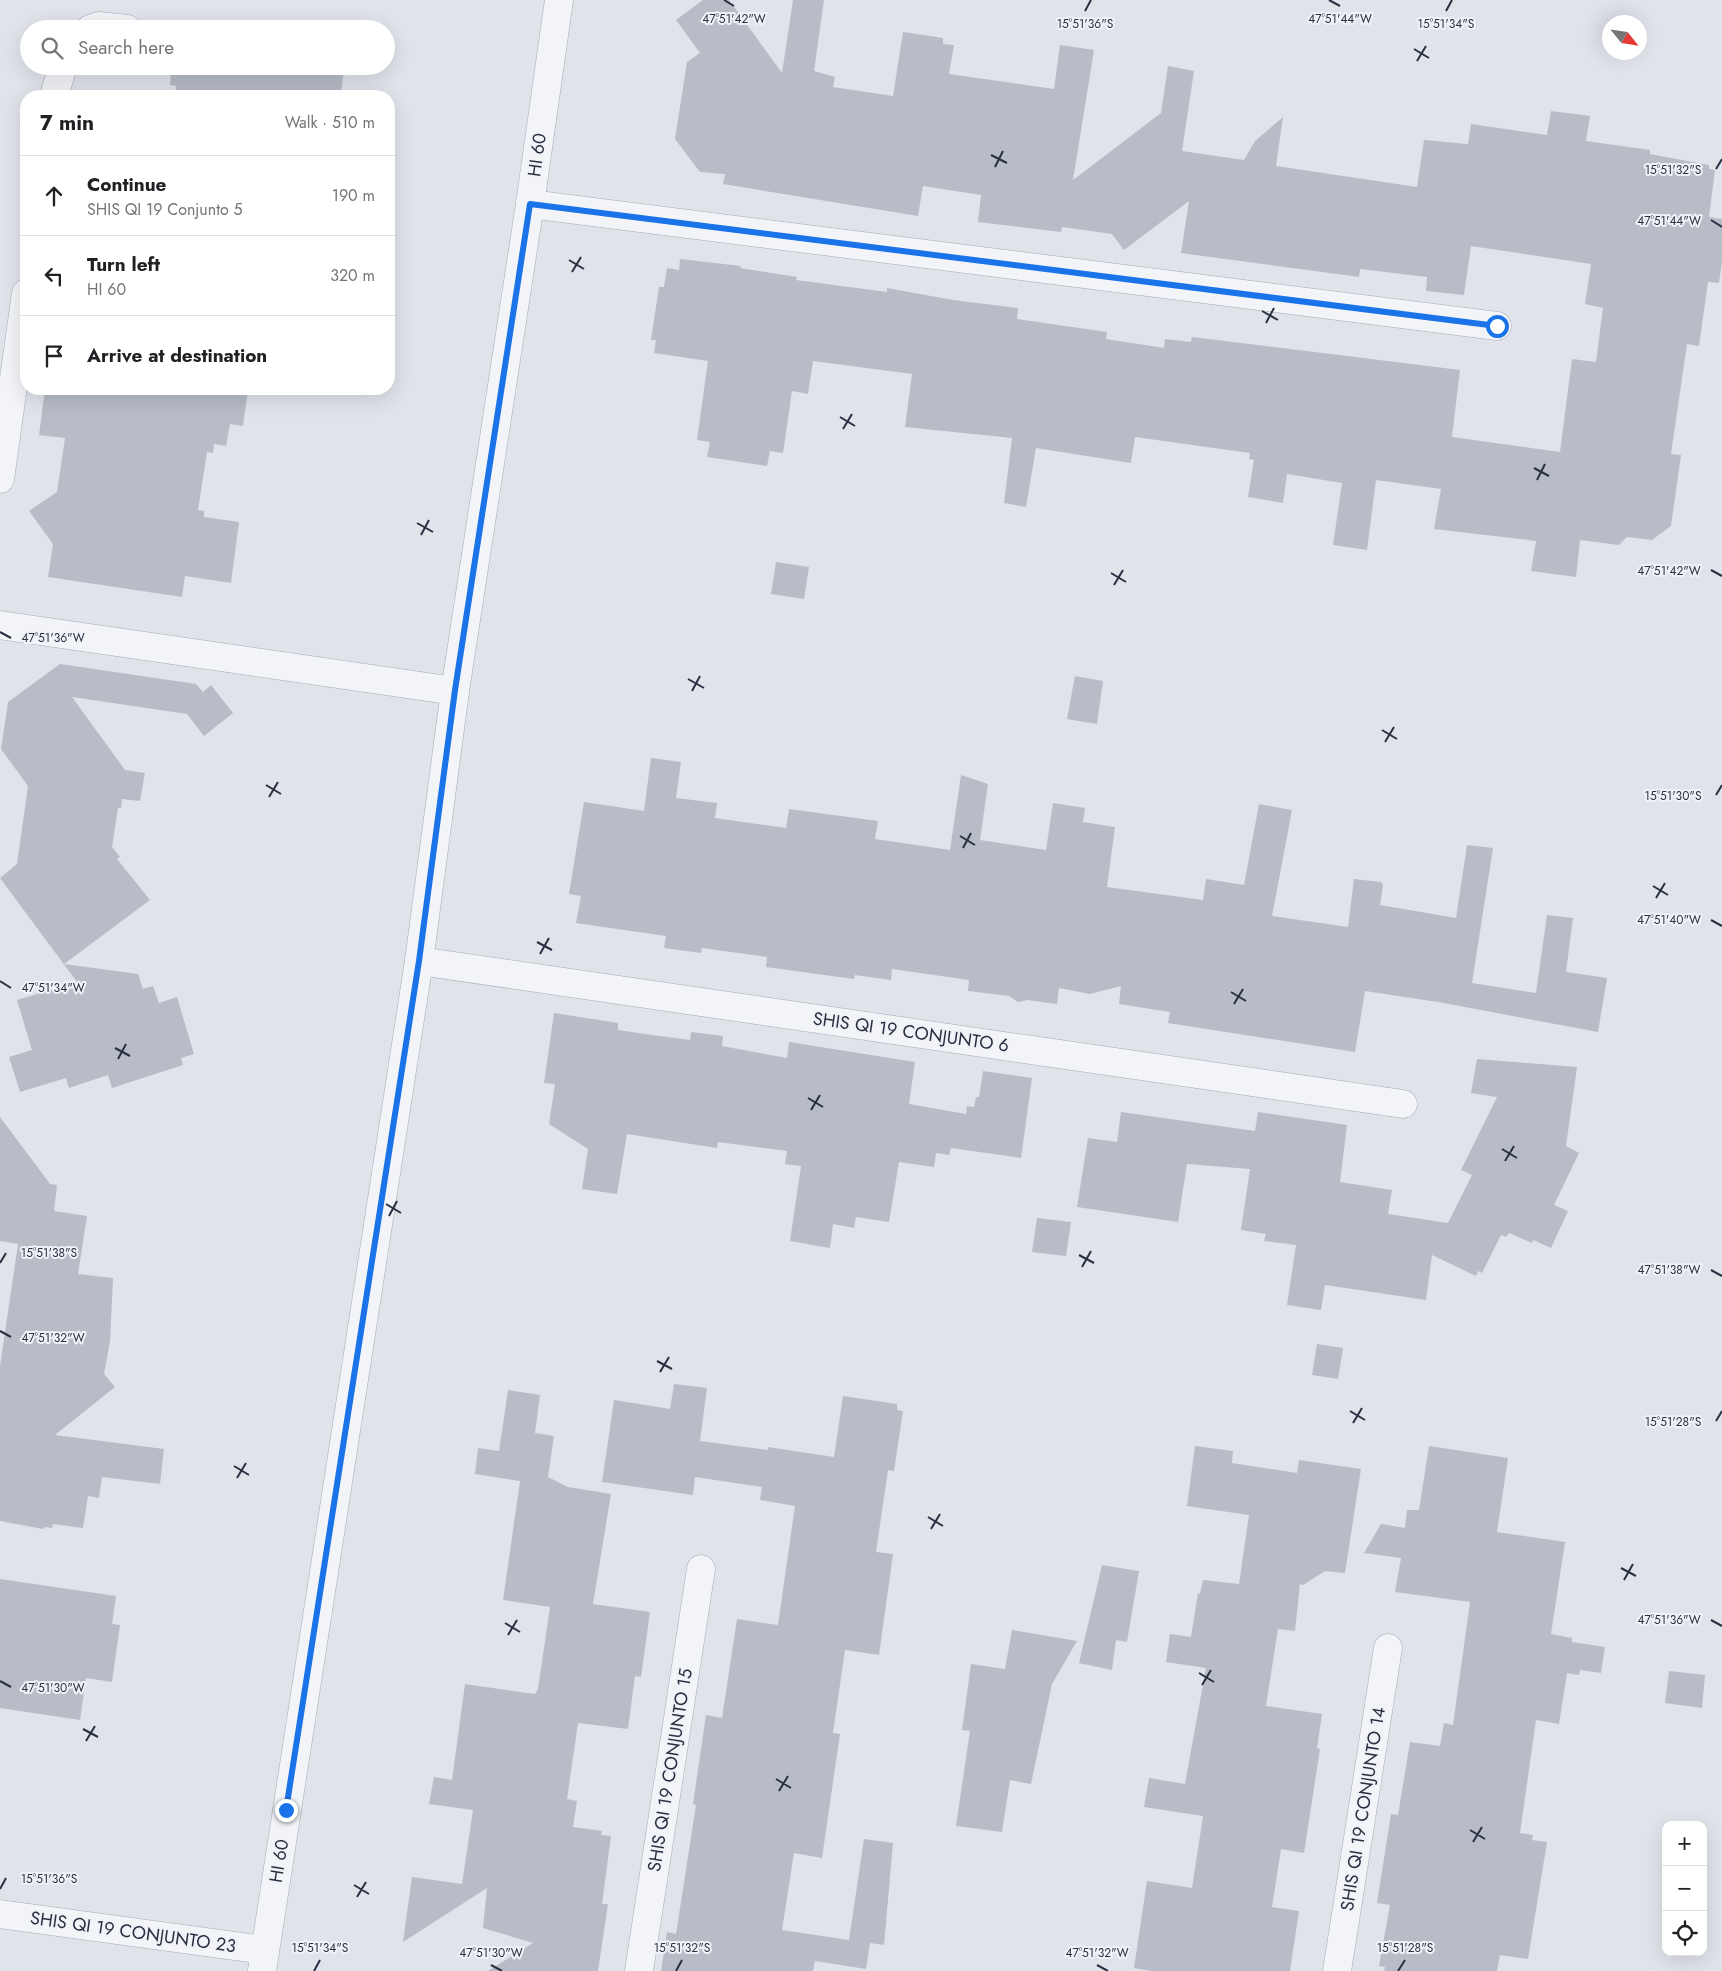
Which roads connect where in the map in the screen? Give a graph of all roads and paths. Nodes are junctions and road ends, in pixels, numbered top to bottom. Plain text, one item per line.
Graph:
1 (559, 0) edge
2 (60, 75) edge
3 (56, 90) edge
4 (530, 204) junction
5 (1497, 326) dead end
6 (20, 336) edge
7 (0, 479) edge
8 (0, 625) edge
9 (455, 690) junction
10 (419, 961) junction
11 (1402, 1104) dead end
12 (701, 1569) dead end
13 (1388, 1648) dead end
14 (0, 1914) edge
15 (264, 1960) edge
16 (639, 1971) edge
17 (1337, 1971) edge

1 - 4 street, HI 60
2 - 3 street
4 - 5 street
4 - 9 street, HI 60
6 - 7 street
8 - 9 street
9 - 10 street, HI 60
10 - 11 street, SHIS QI 19 CONJUNTO 6
10 - 15 street, HI 60
12 - 16 street, SHIS QI 19 CONJUNTO 15
13 - 17 street, SHIS QI 19 CONJUNTO 14
14 - 15 street, SHIS QI 19 CONJUNTO 23

